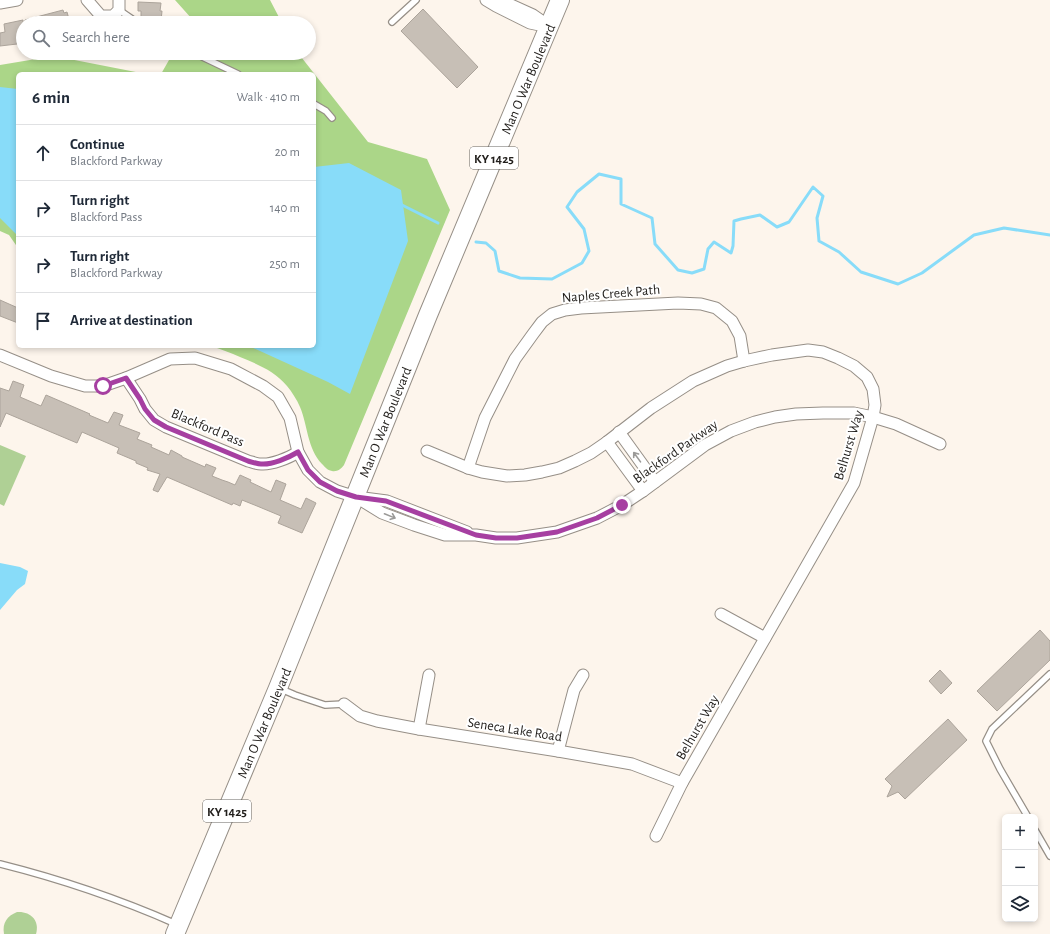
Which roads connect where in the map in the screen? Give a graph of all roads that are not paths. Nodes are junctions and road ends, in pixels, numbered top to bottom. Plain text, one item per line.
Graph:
1 (17, 0) edge
2 (86, 0) edge
3 (416, 0) edge
4 (486, 0) edge
5 (500, 0) edge
6 (560, 0) edge
7 (0, 3) edge
8 (119, 5) edge
9 (131, 16) edge
10 (392, 22) dead end
11 (549, 27) junction
12 (209, 60) edge
13 (234, 72) edge
14 (316, 105) edge
15 (332, 118) dead end
16 (0, 355) edge
17 (744, 361) junction
18 (126, 378) junction
19 (873, 417) junction
20 (619, 432) junction
21 (607, 442) junction
22 (940, 444) dead end
23 (427, 451) dead end
24 (298, 452) junction
25 (468, 468) junction
26 (655, 482) junction
27 (642, 492) junction
28 (356, 497) junction
29 (721, 614) dead end
30 (765, 638) junction
31 (1050, 674) edge
32 (583, 675) dead end
33 (429, 676) dead end
34 (278, 688) junction
35 (344, 704) joint
36 (419, 729) junction
37 (558, 751) junction
38 (682, 783) junction
39 (1026, 814) edge
40 (1038, 835) edge
41 (656, 836) dead end
42 (1050, 856) edge
43 (0, 864) edge
44 (177, 930) edge

1 - 7 street
2 - 8 street
3 - 10 lane
4 - 11 street
5 - 11 street
6 - 11 main road, Man O War Boulevard / KY 1425
8 - 9 lane
11 - 28 main road, Man O War Boulevard / KY 1425
12 - 13 lane
14 - 15 lane
16 - 18 street, Blackford Parkway
17 - 19 street, Belhurst Way
17 - 20 street, Belhurst Way
17 - 25 street, Naples Creek Path
18 - 24 street, Blackford Pass
18 - 24 street, Blackford Parkway
19 - 22 street, Blackford Parkway
19 - 26 street, Blackford Parkway
19 - 30 street, Belhurst Way
20 - 21 street, Belhurst Way
26 -> 20 street
21 - 25 street, Belhurst Way
21 - 27 street
23 - 25 street, Belhurst Way
24 - 28 street, Blackford Parkway
26 - 27 street, Blackford Parkway
27 - 28 street, Blackford Parkway
28 - 34 main road, Man O War Boulevard / KY 1425
29 - 30 street
30 - 38 street, Belhurst Way
31 - 39 lane
32 - 37 street
33 - 36 street
34 - 35 lane
34 - 44 main road, Man O War Boulevard / KY 1425
35 - 36 street, Seneca Lake Road
36 - 37 street, Seneca Lake Road
37 - 38 street, Seneca Lake Road
38 - 41 street, Belhurst Way
40 - 42 lane
43 - 44 lane

